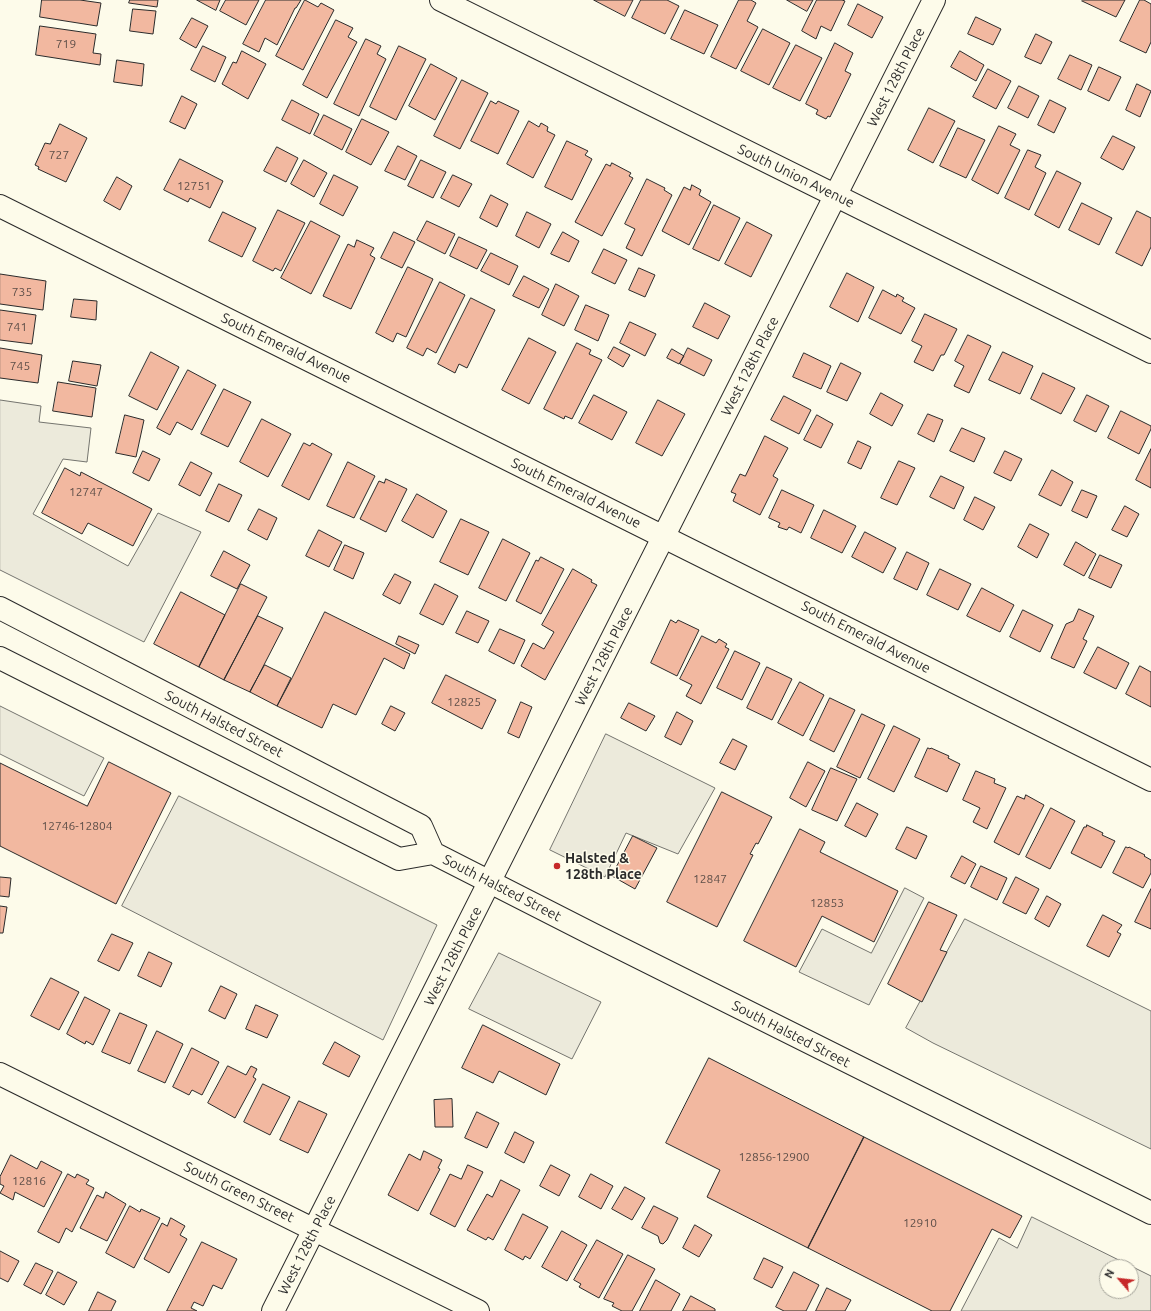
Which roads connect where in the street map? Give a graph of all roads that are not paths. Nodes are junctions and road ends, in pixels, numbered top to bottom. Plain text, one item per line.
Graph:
1 (441, 0) edge
2 (934, 0) edge
3 (836, 196) junction
4 (0, 206) edge
5 (1151, 352) edge
6 (664, 537) junction
7 (0, 608) edge
8 (0, 658) edge
9 (1151, 780) edge
10 (433, 853) junction
11 (490, 883) junction
12 (0, 1074) edge
13 (1151, 1213) edge
14 (315, 1230) junction
15 (273, 1311) edge
16 (478, 1311) edge

1 - 3 street, South Union Avenue
2 - 3 street, West 128th Place
3 - 5 street, South Union Avenue
3 - 6 street, West 128th Place
4 - 6 street, South Emerald Avenue
6 - 9 street, South Emerald Avenue
6 - 11 street, West 128th Place
7 - 10 street, South Halsted Street
8 - 10 street, South Halsted Street
10 - 11 street, South Halsted Street
11 - 13 street, South Halsted Street
11 - 14 street, West 128th Place
12 - 14 street, South Green Street
14 - 15 street, West 128th Place
14 - 16 street, South Green Street

